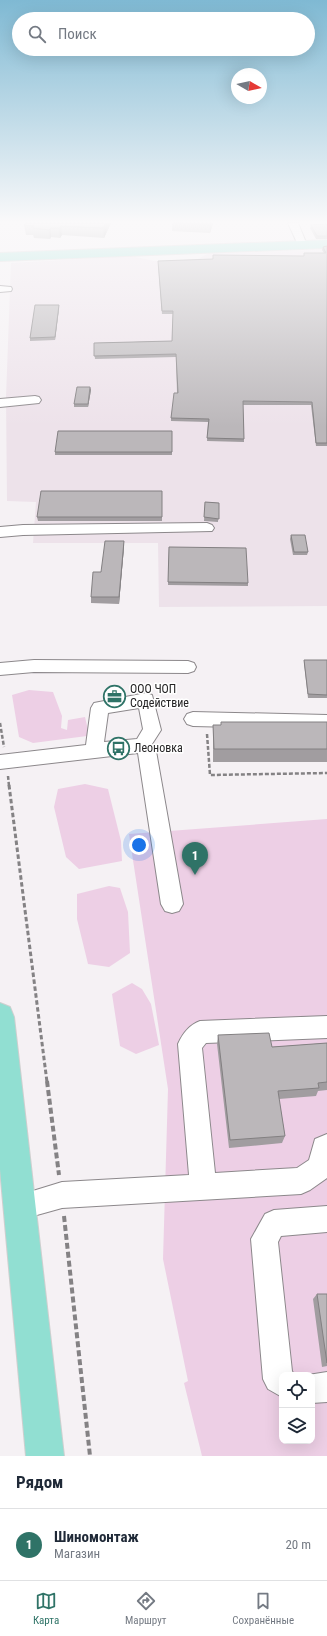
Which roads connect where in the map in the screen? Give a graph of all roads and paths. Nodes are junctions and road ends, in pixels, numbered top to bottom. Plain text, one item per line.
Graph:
1 (35, 400) dead end
2 (0, 403) edge
3 (207, 528) dead end
4 (0, 532) edge
5 (188, 667) dead end
6 (0, 669) edge
7 (327, 722) edge
8 (0, 723) edge
9 (200, 723) joint
10 (142, 745) junction
11 (94, 752) junction
12 (3, 761) edge
13 (327, 774) edge
14 (172, 904) dead end
15 (0, 1018) edge
16 (327, 1027) edge
17 (327, 1148) edge
18 (203, 1187) junction
19 (62, 1195) junction
20 (19, 1207) junction
21 (327, 1218) edge
22 (279, 1380) edge
23 (327, 1387) edge
24 (315, 1388) edge
25 (45, 1456) edge
26 (90, 1456) edge

1 - 2 lane
3 - 4 lane
5 - 6 lane
7 - 9 lane
8 - 12 path
9 - 13 path
10 - 11 lane
10 - 11 lane
10 - 14 lane
11 - 12 lane
12 - 19 path
15 - 20 main road
16 - 18 lane
17 - 18 lane
18 - 19 lane
19 - 20 lane
19 - 26 path
20 - 25 main road
21 - 22 lane
23 - 24 lane

